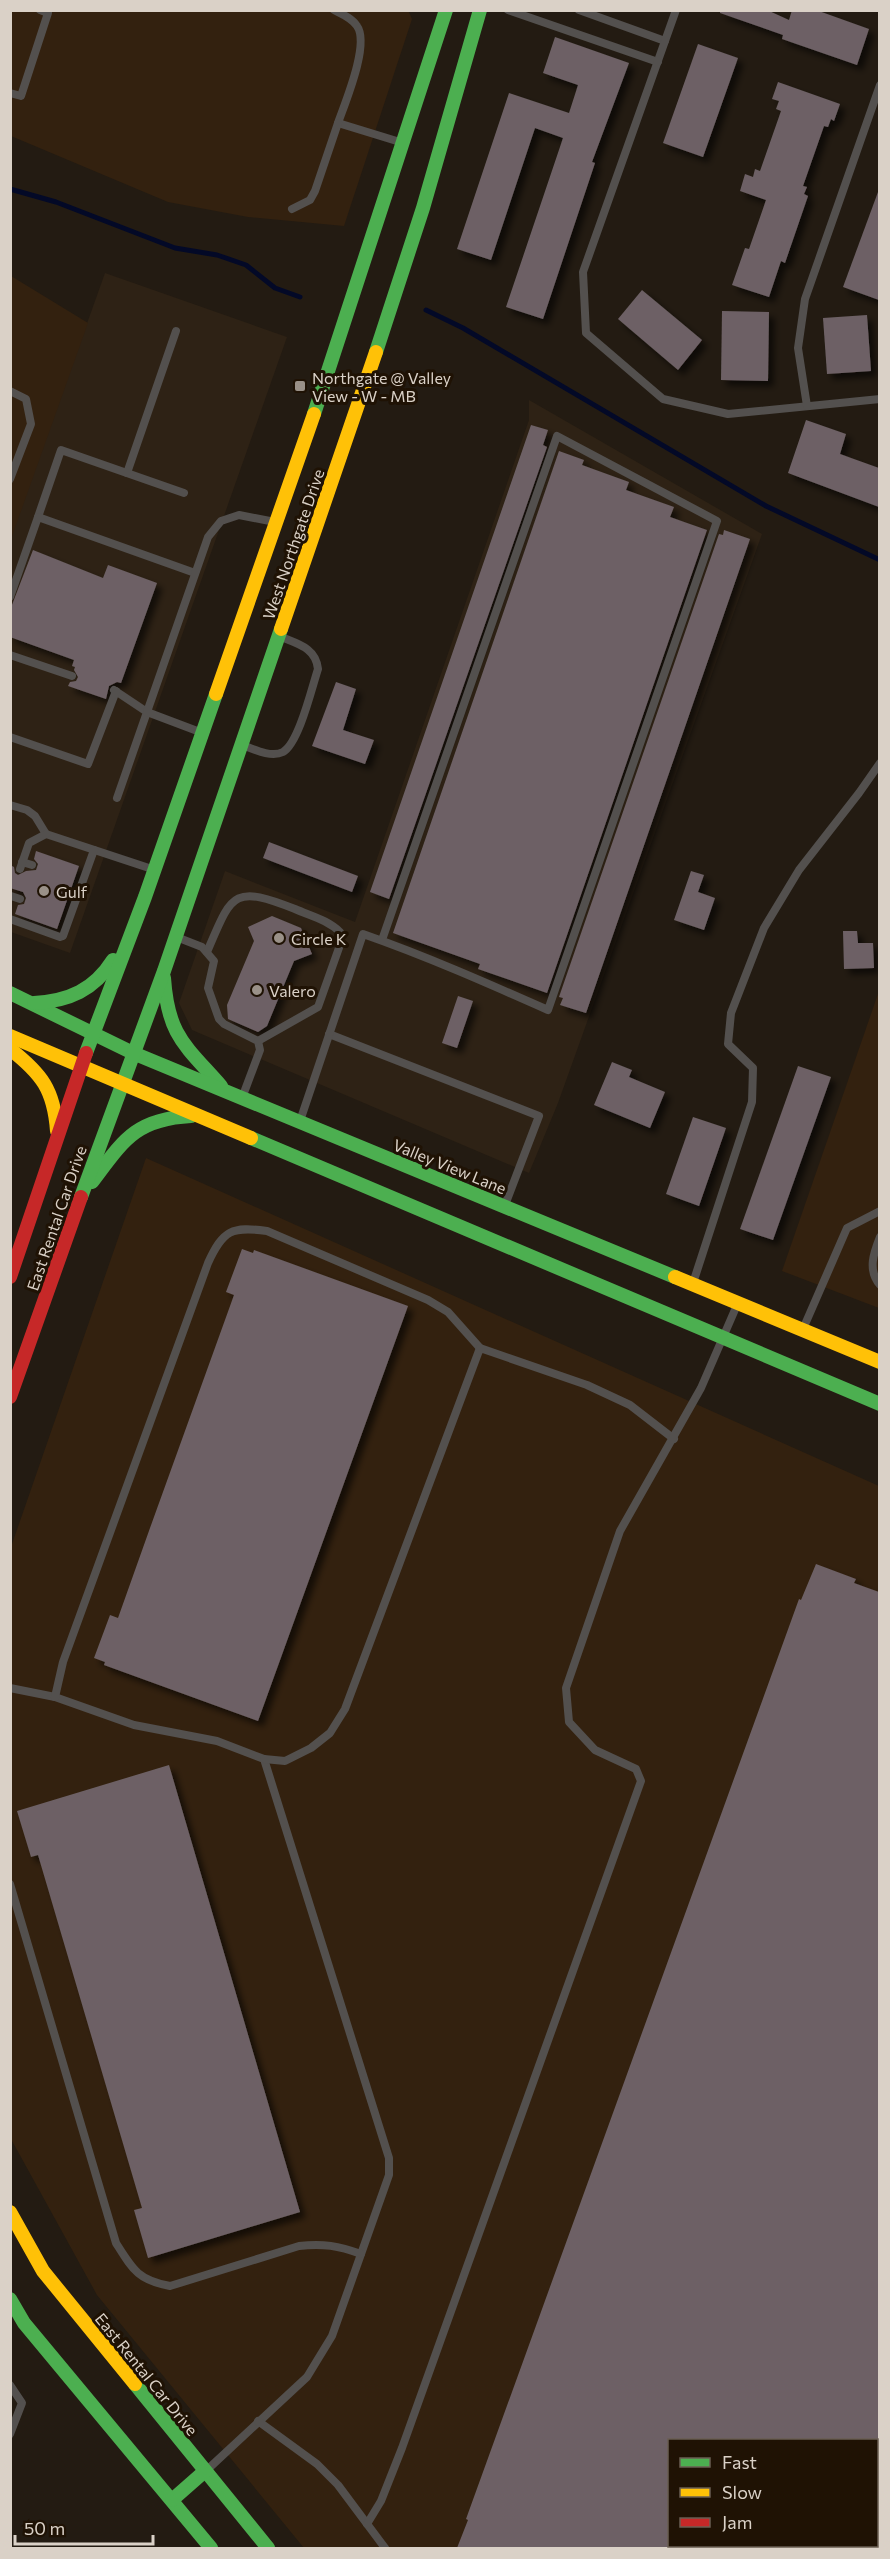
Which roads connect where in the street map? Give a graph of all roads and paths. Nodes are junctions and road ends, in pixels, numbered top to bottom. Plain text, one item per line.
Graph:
1 (40, 10) edge
2 (334, 10) edge
3 (446, 10) edge
4 (480, 10) edge
5 (508, 10) edge
6 (579, 10) edge
7 (676, 10) edge
8 (665, 41) junction
9 (658, 62) junction
10 (879, 85) edge
11 (10, 93) edge
12 (339, 123) junction
13 (404, 143) junction
14 (292, 209) dead end
15 (176, 331) dead end
16 (10, 391) edge
17 (879, 399) edge
18 (807, 406) junction
19 (127, 473) junction
20 (10, 478) edge
21 (184, 493) dead end
22 (38, 517) junction
23 (281, 524) junction
24 (195, 573) junction
25 (10, 597) edge
26 (279, 636) junction
27 (10, 655) edge
28 (72, 676) dead end
29 (147, 712) junction
30 (203, 733) junction
31 (10, 737) edge
32 (241, 745) junction
33 (879, 763) edge
34 (117, 798) dead end
35 (10, 805) edge
36 (46, 834) junction
37 (94, 850) junction
38 (32, 865) dead end
39 (155, 870) junction
40 (74, 880) dead end
41 (83, 883) junction
42 (11, 894) edge
43 (145, 897) junction
44 (20, 899) dead end
45 (62, 913) dead end
46 (72, 916) junction
47 (10, 919) edge
48 (176, 936) junction
49 (382, 940) junction
50 (207, 952) junction
51 (164, 971) junction
52 (10, 993) edge
53 (34, 1003) junction
54 (329, 1034) junction
55 (92, 1035) junction
56 (10, 1036) edge
57 (258, 1041) junction
58 (10, 1049) edge
59 (133, 1053) junction
60 (81, 1066) junction
61 (123, 1085) junction
62 (224, 1090) junction
63 (242, 1098) junction
64 (198, 1116) junction
65 (300, 1122) junction
66 (57, 1138) junction
67 (81, 1195) junction
68 (504, 1206) junction
69 (879, 1211) edge
70 (879, 1237) edge
71 (10, 1276) edge
72 (693, 1284) junction
73 (879, 1285) edge
74 (738, 1303) junction
75 (802, 1331) junction
76 (723, 1339) junction
77 (480, 1348) junction
78 (879, 1362) edge
79 (10, 1396) edge
80 (879, 1404) edge
81 (674, 1439) junction
82 (10, 1688) edge
83 (55, 1697) junction
84 (264, 1759) junction
85 (10, 1884) edge
86 (10, 2212) edge
87 (361, 2254) junction
88 (10, 2299) edge
89 (10, 2385) edge
90 (258, 2421) junction
91 (10, 2434) edge
92 (205, 2471) junction
93 (172, 2500) junction
94 (367, 2524) junction
95 (211, 2548) edge
96 (268, 2548) edge
97 (385, 2548) edge

1 - 11 lane
2 - 12 lane
3 - 13 main road, West Northgate Drive
4 - 26 main road, West Northgate Drive
5 - 9 lane
6 - 8 lane
7 - 8 lane
8 - 9 lane
9 - 18 lane
10 - 18 lane
12 - 13 lane
12 - 14 lane
13 - 23 main road, West Northgate Drive
15 - 19 lane
16 - 20 lane
17 - 18 lane
19 - 21 lane
19 - 22 lane
22 - 24 lane
22 - 25 lane
23 - 24 lane
23 - 30 main road, West Northgate Drive
24 - 29 lane
26 - 32 main road, West Northgate Drive
26 - 32 lane
27 - 28 lane
29 - 30 lane
29 - 31 lane
29 - 34 lane
30 - 39 main road, West Northgate Drive
32 - 48 main road, West Northgate Drive
33 - 72 lane
35 - 36 lane
36 - 37 lane
36 - 38 lane
37 - 39 lane
37 - 41 lane
39 - 43 main road, West Northgate Drive
40 - 41 lane
41 - 46 lane
42 - 44 lane
43 - 53 main road
43 - 55 main road, West Northgate Drive
45 - 46 lane
46 - 47 lane
48 - 50 lane
48 - 51 main road, West Northgate Drive
49 - 49 lane
49 - 54 lane
50 - 57 lane
50 - 57 lane
51 - 59 main road, West Northgate Drive
51 - 62 main road
52 - 53 main road, Valley View Lane
53 - 55 main road, Valley View Lane
54 - 65 lane
54 - 68 lane
55 - 59 main road, Valley View Lane
55 - 60 main road, East Rental Car Drive
56 - 60 main road
57 - 63 lane
58 - 66 main road
59 - 61 main road, West Northgate Drive
59 - 62 main road, Valley View Lane
60 - 61 main road
60 - 66 main road, East Rental Car Drive
61 - 64 main road
61 - 67 main road, East Rental Car Drive
62 - 63 main road, Valley View Lane
63 - 65 main road, Valley View Lane
64 - 67 main road
64 - 76 main road
65 - 68 main road, Valley View Lane
66 - 71 main road, East Rental Car Drive
67 - 79 main road, East Rental Car Drive
68 - 72 main road, Valley View Lane
69 - 75 lane
70 - 73 lane
72 - 74 main road, Valley View Lane
74 - 75 main road, Valley View Lane
74 - 76 lane
75 - 78 main road, Valley View Lane
76 - 80 main road
76 - 81 lane
77 - 81 lane
77 - 83 lane
77 - 84 lane
81 - 94 lane
82 - 83 lane
83 - 84 lane
84 - 87 lane
85 - 87 lane
86 - 92 main road, East Rental Car Drive
87 - 90 lane
88 - 93 main road
89 - 91 lane
90 - 92 lane
90 - 94 lane
92 - 93 main road
92 - 96 main road, East Rental Car Drive
93 - 95 main road
94 - 97 lane

